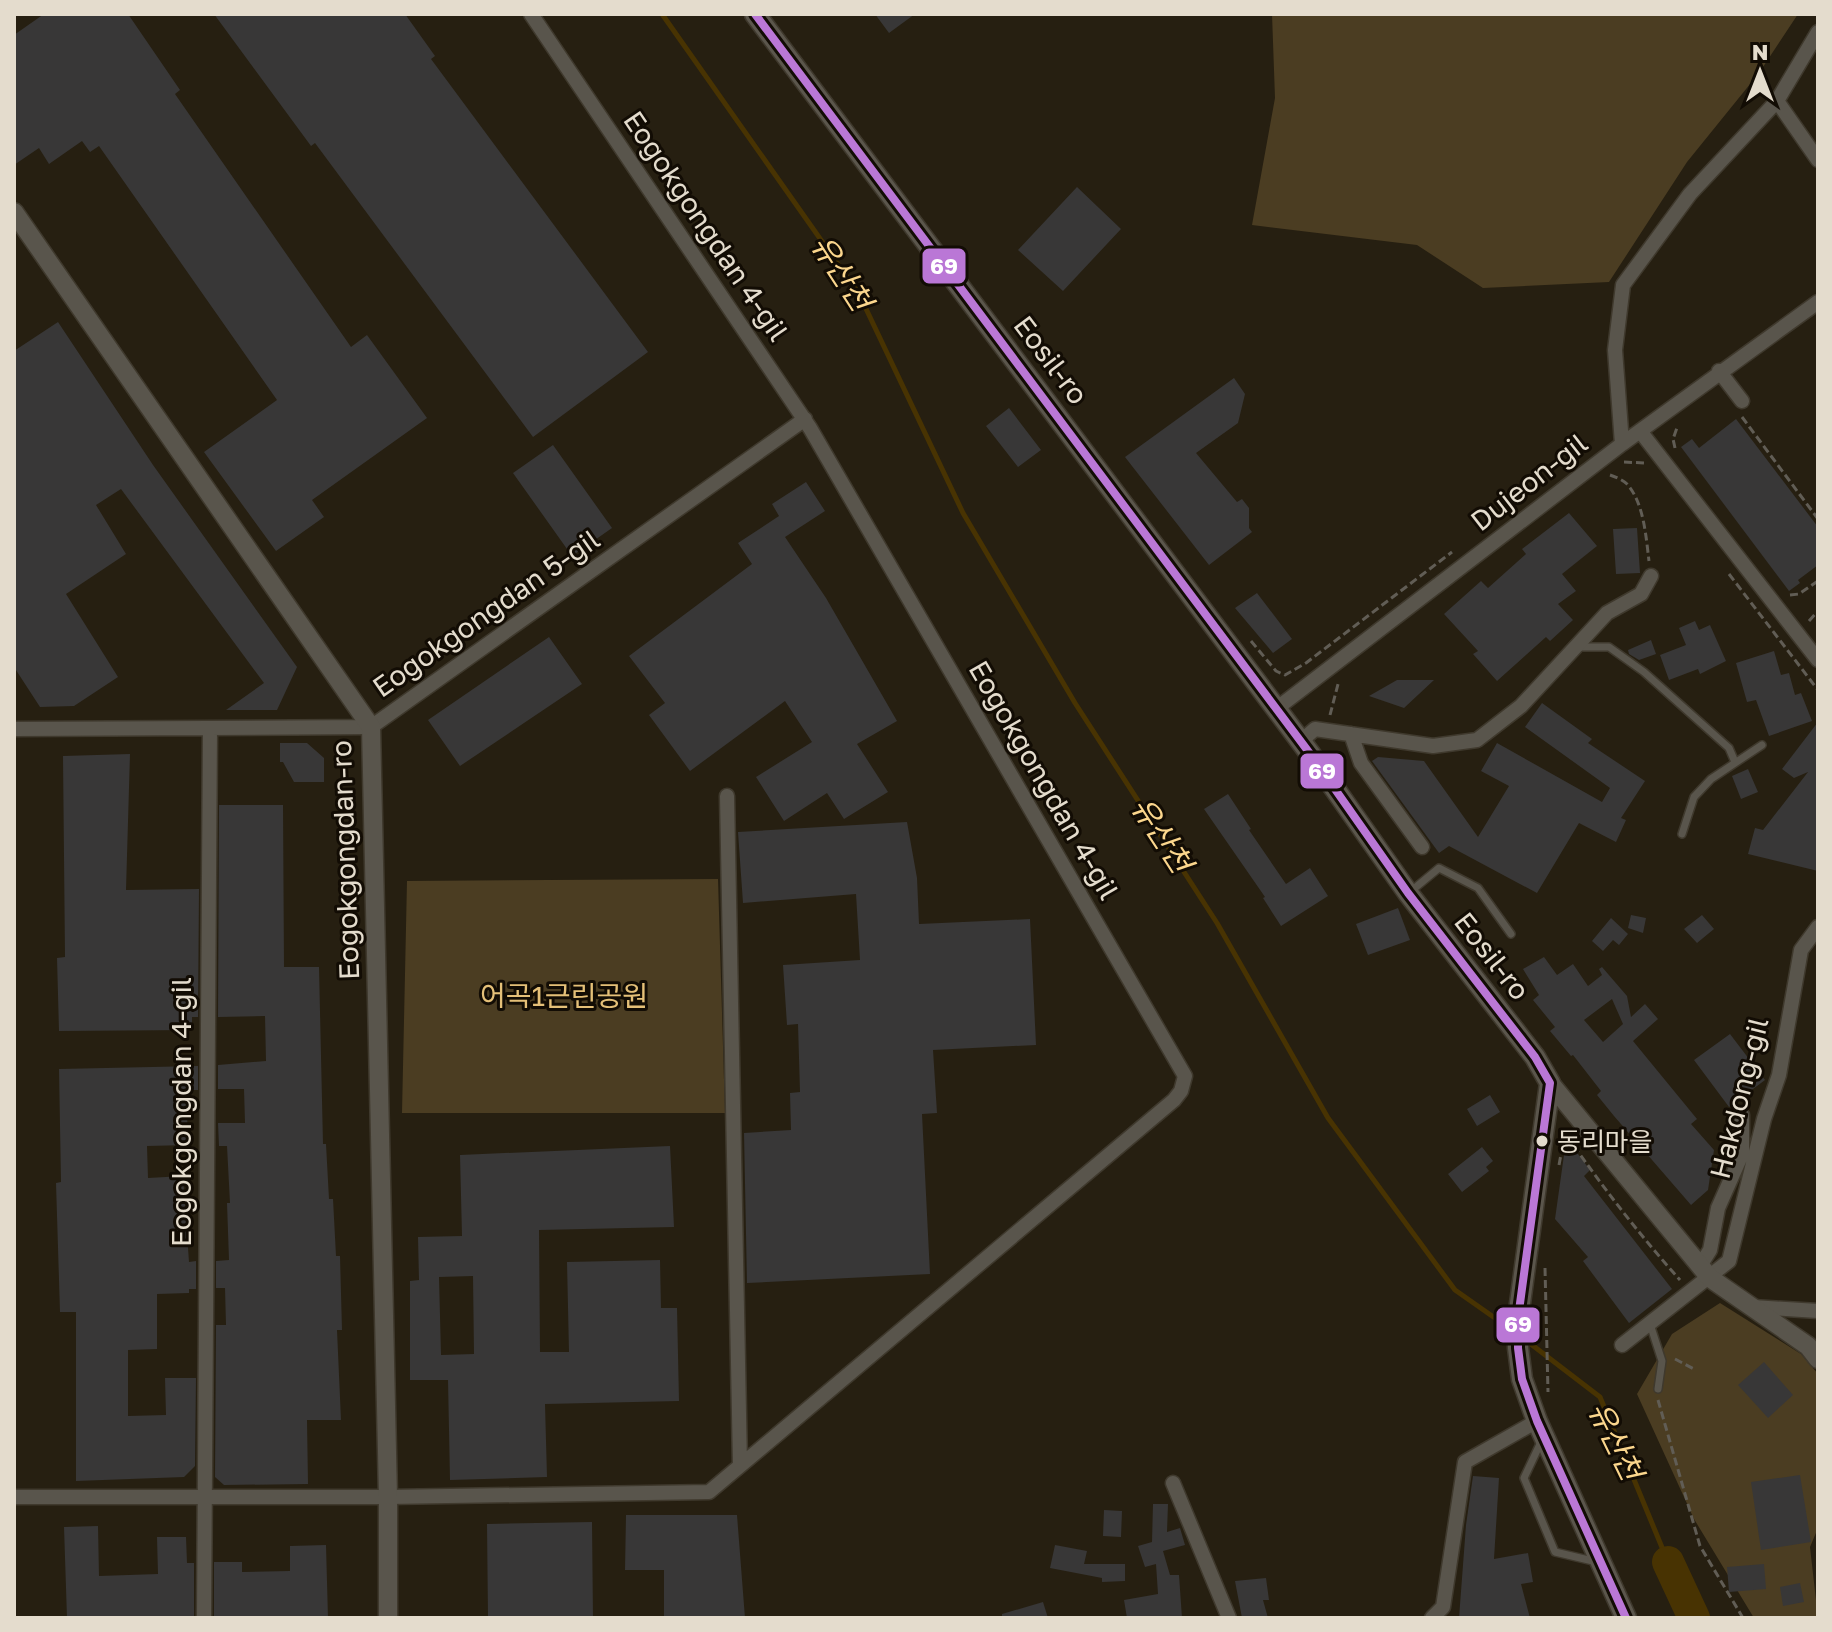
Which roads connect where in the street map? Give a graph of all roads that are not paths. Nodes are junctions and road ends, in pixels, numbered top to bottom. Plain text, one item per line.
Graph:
1 (531, 14) edge
2 (755, 14) edge
3 (1818, 32) edge
4 (1777, 101) junction
5 (1818, 160) edge
6 (14, 212) edge
7 (1818, 302) edge
8 (1719, 371) junction
9 (1742, 401) dead end
10 (805, 419) junction
11 (1640, 431) junction
12 (1622, 444) junction
13 (1651, 576) road end
14 (1576, 647) junction
15 (1818, 660) edge
16 (1276, 709) junction
17 (371, 727) junction
18 (210, 728) junction
19 (14, 729) edge
20 (1351, 734) junction
21 (1301, 741) junction
22 (1762, 745) dead end
23 (1735, 762) junction
24 (727, 796) dead end
25 (1682, 834) dead end
26 (1422, 847) dead end
27 (1408, 893) junction
28 (1818, 927) edge
29 (1511, 934) dead end
30 (1550, 1083) junction
31 (1742, 1115) dead end
32 (1705, 1272) junction
33 (1753, 1307) junction
34 (1818, 1311) edge
35 (1650, 1324) junction
36 (1622, 1345) dead end
37 (1818, 1359) edge
38 (1658, 1389) road end
39 (1540, 1429) junction
40 (740, 1465) junction
41 (1173, 1483) dead end
42 (14, 1497) edge
43 (205, 1497) junction
44 (388, 1497) junction
45 (1599, 1562) junction
46 (204, 1618) edge
47 (388, 1618) edge
48 (1229, 1618) edge
49 (1432, 1618) edge
50 (1626, 1618) edge

1 - 10 street, Eogokgongdan 4-gil
2 - 16 main road, Eosil-ro
3 - 4 street
4 - 5 street
4 - 12 street
6 - 17 street, Eogokgongdan-ro
7 - 8 street, Dujeon-gil
8 - 9 street
8 - 11 street, Dujeon-gil
10 - 17 street, Eogokgongdan 5-gil
10 - 40 street, Eogokgongdan 4-gil
11 - 12 street, Dujeon-gil
11 - 15 street
12 - 16 street, Dujeon-gil
13 - 14 street
14 - 20 street
14 - 23 lane
16 - 21 main road, Eosil-ro
17 - 18 street, Eogokgongdan 5-gil
17 - 44 street, Eogokgongdan-ro
18 - 19 street, Eogokgongdan 5-gil
18 - 43 street, Eogokgongdan 4-gil
20 - 21 street
20 - 26 street
21 - 27 main road, Eosil-ro
22 - 23 lane
23 - 25 lane
24 - 40 street
27 - 29 lane
27 - 30 main road, Eosil-ro
28 - 32 street, Hakdong-gil
30 - 32 street
30 - 39 main road
31 - 32 street
32 - 33 street
32 - 35 street, Hakdong-gil
33 - 34 street
33 - 37 street
35 - 36 street, Hakdong-gil
35 - 38 lane
39 - 45 main road
39 - 45 lane
39 - 49 street
40 - 44 street, Eogokgongdan 4-gil
41 - 48 street
42 - 43 street, Eogokgongdan 4-gil
43 - 44 street, Eogokgongdan 4-gil
43 - 46 street, Eogokgongdan 4-gil
44 - 47 street, Eogokgongdan-ro
45 - 50 main road

